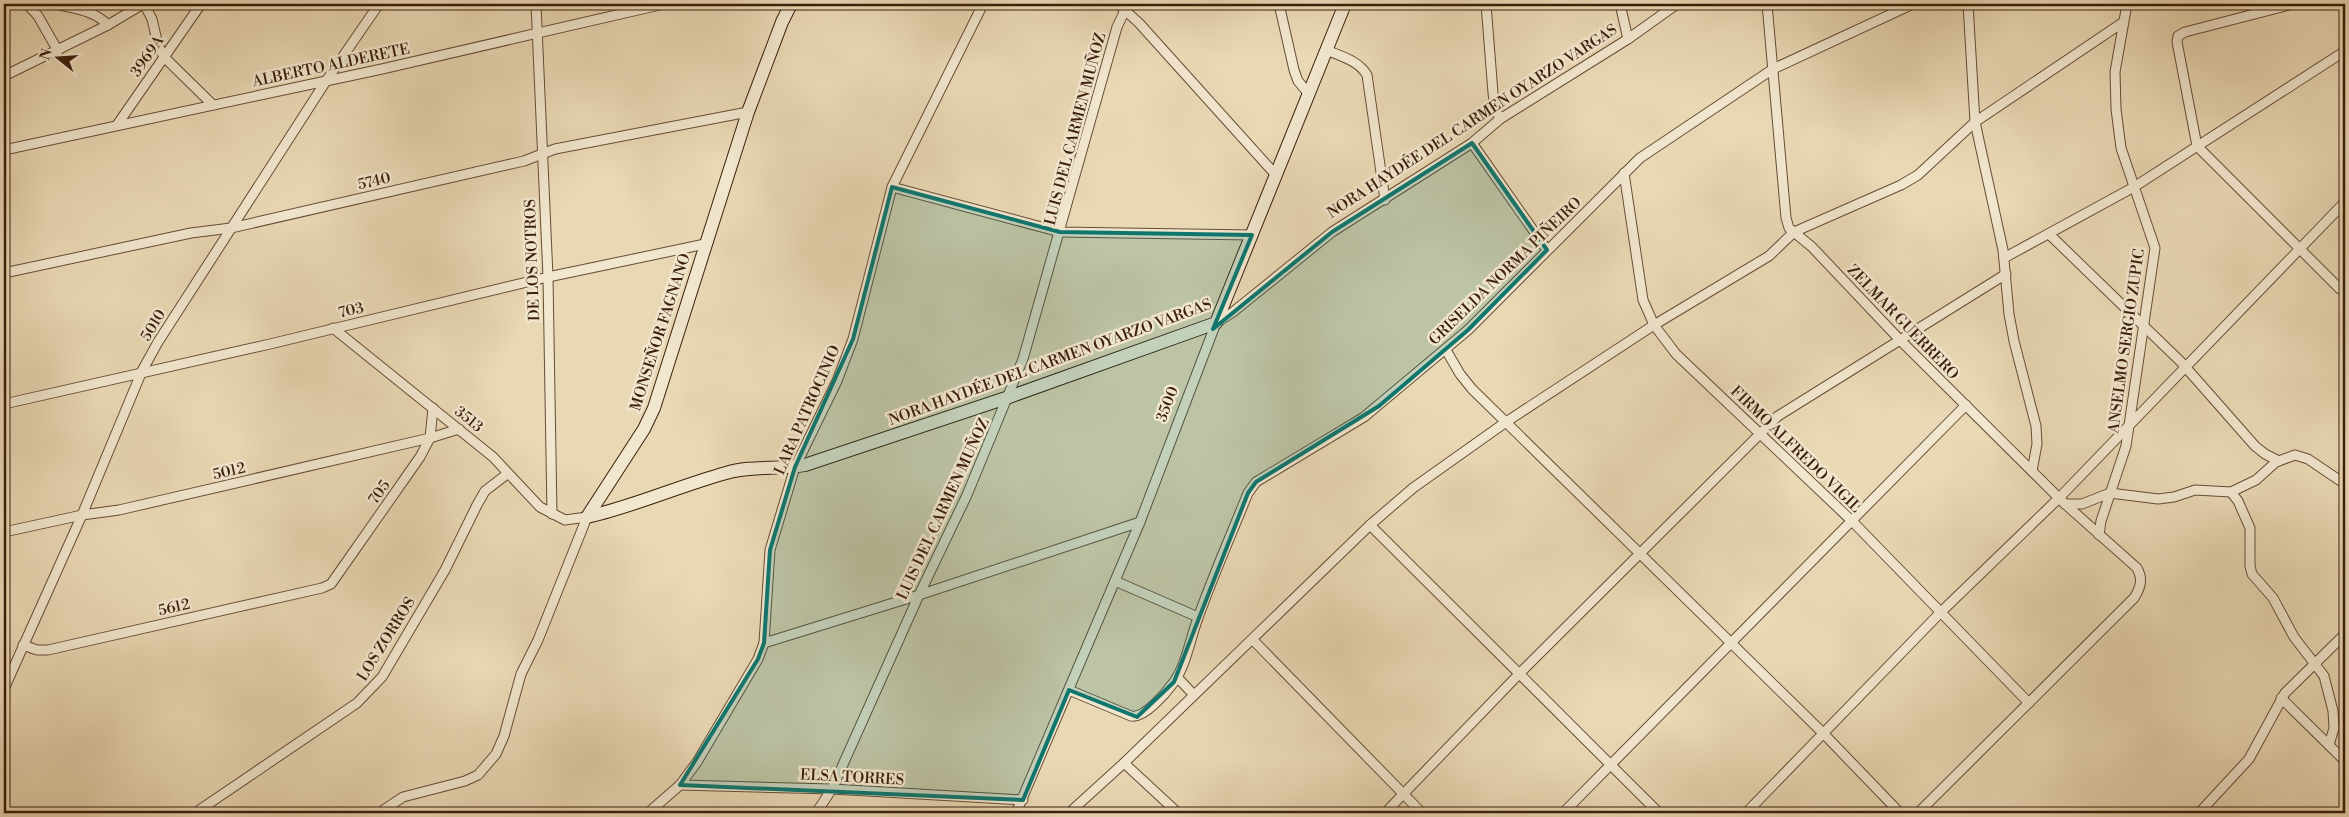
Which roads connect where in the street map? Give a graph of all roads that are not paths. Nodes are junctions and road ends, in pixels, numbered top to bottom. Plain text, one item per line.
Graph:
1 (27, 4) edge
2 (55, 4) edge
3 (144, 4) edge
4 (201, 4) edge
5 (379, 4) edge
6 (536, 4) edge
7 (664, 4) edge
8 (791, 4) edge
9 (983, 4) edge
10 (1279, 4) edge
11 (1345, 4) edge
12 (1486, 4) edge
13 (1620, 4) edge
14 (1677, 4) edge
15 (1767, 4) edge
16 (1913, 4) edge
17 (1968, 4) edge
18 (2127, 4) edge
19 (2293, 4) edge
20 (1123, 5) edge
21 (642, 7) edge
22 (2122, 23) junction
23 (108, 25) junction
24 (536, 34) junction
25 (1628, 39) junction
26 (1326, 50) junction
27 (58, 51) junction
28 (2345, 51) edge
29 (164, 57) junction
30 (1773, 69) junction
31 (4, 76) edge
32 (326, 81) junction
33 (1308, 93) junction
34 (213, 105) junction
35 (748, 112) junction
36 (1500, 119) junction
37 (1975, 122) junction
38 (117, 125) junction
39 (1472, 143) junction
40 (2198, 146) junction
41 (4, 150) edge
42 (541, 154) junction
43 (1624, 173) junction
44 (1275, 174) junction
45 (892, 187) junction
46 (2134, 187) junction
47 (1385, 200) junction
48 (2345, 202) edge
49 (231, 228) junction
50 (1060, 232) junction
51 (1794, 232) junction
52 (2049, 234) junction
53 (1252, 235) junction
54 (704, 244) junction
55 (2300, 249) junction
56 (1547, 250) junction
57 (2004, 258) junction
58 (4, 273) edge
59 (2006, 274) junction
60 (548, 277) junction
61 (2340, 289) dead end
62 (1216, 323) junction
63 (1654, 325) junction
64 (2144, 326) junction
65 (333, 328) junction
66 (1900, 340) junction
67 (1446, 350) junction
68 (2185, 367) junction
69 (142, 371) junction
70 (1009, 397) junction
71 (4, 404) edge
72 (1966, 406) junction
73 (433, 408) junction
74 (1506, 422) junction
75 (2129, 425) junction
76 (459, 429) junction
77 (1761, 433) junction
78 (430, 438) junction
79 (2279, 461) junction
80 (795, 467) junction
81 (2032, 471) junction
82 (508, 474) junction
83 (2345, 484) edge
84 (2230, 492) junction
85 (2110, 493) junction
86 (2062, 501) junction
87 (552, 514) junction
88 (82, 515) junction
89 (588, 517) junction
90 (1852, 521) junction
91 (1140, 522) junction
92 (1370, 525) junction
93 (4, 532) edge
94 (2099, 535) junction
95 (1639, 553) junction
96 (1115, 581) junction
97 (331, 584) joint
98 (918, 595) junction
99 (1941, 612) junction
100 (1198, 617) junction
101 (2345, 634) edge
102 (1253, 640) junction
103 (764, 643) junction
104 (1731, 643) junction
105 (24, 646) junction
106 (2314, 664) junction
107 (1520, 673) junction
108 (1177, 677) junction
109 (4, 690) edge
110 (1069, 690) junction
111 (1193, 694) junction
112 (2281, 698) junction
113 (2029, 702) junction
114 (1823, 733) junction
115 (2329, 745) junction
116 (2345, 761) edge
117 (1124, 764) junction
118 (1612, 764) junction
119 (680, 785) junction
120 (832, 789) junction
121 (1403, 794) junction
122 (1023, 800) junction
123 (195, 813) edge
124 (378, 813) edge
125 (648, 813) edge
126 (816, 813) edge
127 (1016, 813) edge
128 (1069, 813) edge
129 (1178, 813) edge
130 (1385, 813) edge
131 (1422, 813) edge
132 (1563, 813) edge
133 (1659, 813) edge
134 (1746, 813) edge
135 (1900, 813) edge
136 (1918, 813) edge
137 (2199, 813) edge

1 - 27 street
2 - 23 street
3 - 23 street
3 - 29 street
4 - 29 street, 3969A
5 - 32 street, 5010
6 - 24 street, DE LOS NOTROS
7 - 21 street, ALBERTO ALDERETE
8 - 35 street, MONSEÑOR FAGNANO
9 - 45 street, LARA PATROCINIO
10 - 33 street
11 - 26 street, 3500
12 - 36 street
13 - 25 street
14 - 25 street, NORA HAYDÉE DEL CARMEN OYARZO VARGAS
15 - 30 street, ZELMAR GUERRERO
16 - 30 street, GRISELDA NORMA PIÑEIRO
17 - 37 street
18 - 22 street, ANSELMO SERGIO ZUPIC
19 - 40 street
20 - 44 street
20 - 50 street, LUIS DEL CARMEN MUÑOZ
21 - 24 street, ALBERTO ALDERETE
22 - 37 street
22 - 46 street, ANSELMO SERGIO ZUPIC
23 - 27 street
24 - 32 street, ALBERTO ALDERETE
24 - 42 street, DE LOS NOTROS
25 - 36 street, NORA HAYDÉE DEL CARMEN OYARZO VARGAS
26 - 33 street, 3500
26 - 47 street
27 - 31 street
28 - 40 street
29 - 34 street
29 - 38 street, 3969A
30 - 43 street, GRISELDA NORMA PIÑEIRO
30 - 51 street, ZELMAR GUERRERO
32 - 34 street, ALBERTO ALDERETE
32 - 49 street, 5010
33 - 44 street, 3500
34 - 38 street, ALBERTO ALDERETE
35 - 42 street, 5740
35 - 54 street, MONSEÑOR FAGNANO
36 - 39 street, NORA HAYDÉE DEL CARMEN OYARZO VARGAS
37 - 51 street
37 - 57 street
38 - 41 street, ALBERTO ALDERETE
39 - 47 street, NORA HAYDÉE DEL CARMEN OYARZO VARGAS
39 - 56 street
40 - 46 street
40 - 55 street
42 - 49 street, 5740
42 - 60 street, DE LOS NOTROS
43 - 56 street, GRISELDA NORMA PIÑEIRO
43 - 63 street, FIRMO ALFREDO VIGIL
44 - 53 street, 3500
45 - 50 street
45 - 80 street, LARA PATROCINIO
46 - 52 street
46 - 64 street, ANSELMO SERGIO ZUPIC
47 - 62 street, NORA HAYDÉE DEL CARMEN OYARZO VARGAS
48 - 55 street
49 - 58 street, 5740
49 - 69 street, 5010
50 - 53 street
50 - 70 street, LUIS DEL CARMEN MUÑOZ
51 - 63 street
51 - 66 street, ZELMAR GUERRERO
52 - 57 street
52 - 64 street
53 - 62 street, 3500
54 - 60 street, 703
54 - 89 street, MONSEÑOR FAGNANO
55 - 61 street
55 - 68 street
56 - 67 street, GRISELDA NORMA PIÑEIRO
57 - 59 street
59 - 66 street
59 - 81 street
60 - 65 street, 703
60 - 87 street, DE LOS NOTROS
62 - 70 street, NORA HAYDÉE DEL CARMEN OYARZO VARGAS
62 - 91 street, 3500
63 - 74 street
63 - 77 street, FIRMO ALFREDO VIGIL
64 - 68 street
64 - 75 street, ANSELMO SERGIO ZUPIC
65 - 69 street, 703
65 - 73 street, 3513
66 - 72 street, ZELMAR GUERRERO
66 - 77 street
67 - 74 street
67 - 100 street, GRISELDA NORMA PIÑEIRO
68 - 75 street
68 - 79 street
69 - 71 street, 703
69 - 88 street, 5010
70 - 80 street, NORA HAYDÉE DEL CARMEN OYARZO VARGAS
70 - 98 street, LUIS DEL CARMEN MUÑOZ
72 - 81 street, ZELMAR GUERRERO
72 - 90 street
73 - 76 street, 3513
73 - 78 street, 705
74 - 92 street
74 - 95 street
75 - 85 street, ANSELMO SERGIO ZUPIC
75 - 86 street
76 - 78 street, 5012
76 - 82 street, 3513
77 - 90 street, FIRMO ALFREDO VIGIL
77 - 95 street
78 - 88 street, 5012
78 - 97 street, 705
79 - 83 street
79 - 84 street
80 - 89 street, NORA HAYDÉE DEL CARMEN OYARZO VARGAS
80 - 103 street, LARA PATROCINIO
81 - 86 street, ZELMAR GUERRERO
82 - 87 street, 3513
82 - 123 street, LOS ZORROS
84 - 85 street
84 - 106 street
85 - 86 street
85 - 94 street, ANSELMO SERGIO ZUPIC
86 - 94 street, ZELMAR GUERRERO
86 - 99 street
87 - 89 street, 3513
88 - 93 street, 5012
88 - 105 street, 5010
89 - 124 street, MONSEÑOR FAGNANO
90 - 99 street, FIRMO ALFREDO VIGIL
90 - 104 street
91 - 96 street, 3500
91 - 98 street
92 - 102 street
92 - 107 street
94 - 113 street, ZELMAR GUERRERO
95 - 104 street
95 - 107 street
96 - 100 street
96 - 110 street, 3500
97 - 105 street, 5612
98 - 103 street
98 - 120 street, LUIS DEL CARMEN MUÑOZ
99 - 113 street, FIRMO ALFREDO VIGIL
99 - 114 street
100 - 108 street, GRISELDA NORMA PIÑEIRO
101 - 106 street
102 - 111 street
102 - 121 street
103 - 119 street, LARA PATROCINIO
104 - 114 street
104 - 118 street
105 - 109 street, 5010
106 - 112 street
106 - 115 street
107 - 118 street
107 - 121 street
108 - 110 street, GRISELDA NORMA PIÑEIRO
108 - 111 street
110 - 122 street, 3500
111 - 117 street
112 - 115 street
112 - 137 street
113 - 136 street
114 - 134 street
114 - 135 street
115 - 116 street
117 - 128 street
117 - 129 street
118 - 132 street
118 - 133 street
119 - 120 street, ELSA TORRES
119 - 125 street, LARA PATROCINIO
120 - 122 street, ELSA TORRES
120 - 126 street, LUIS DEL CARMEN MUÑOZ
121 - 130 street
121 - 131 street
122 - 127 street, 3500

